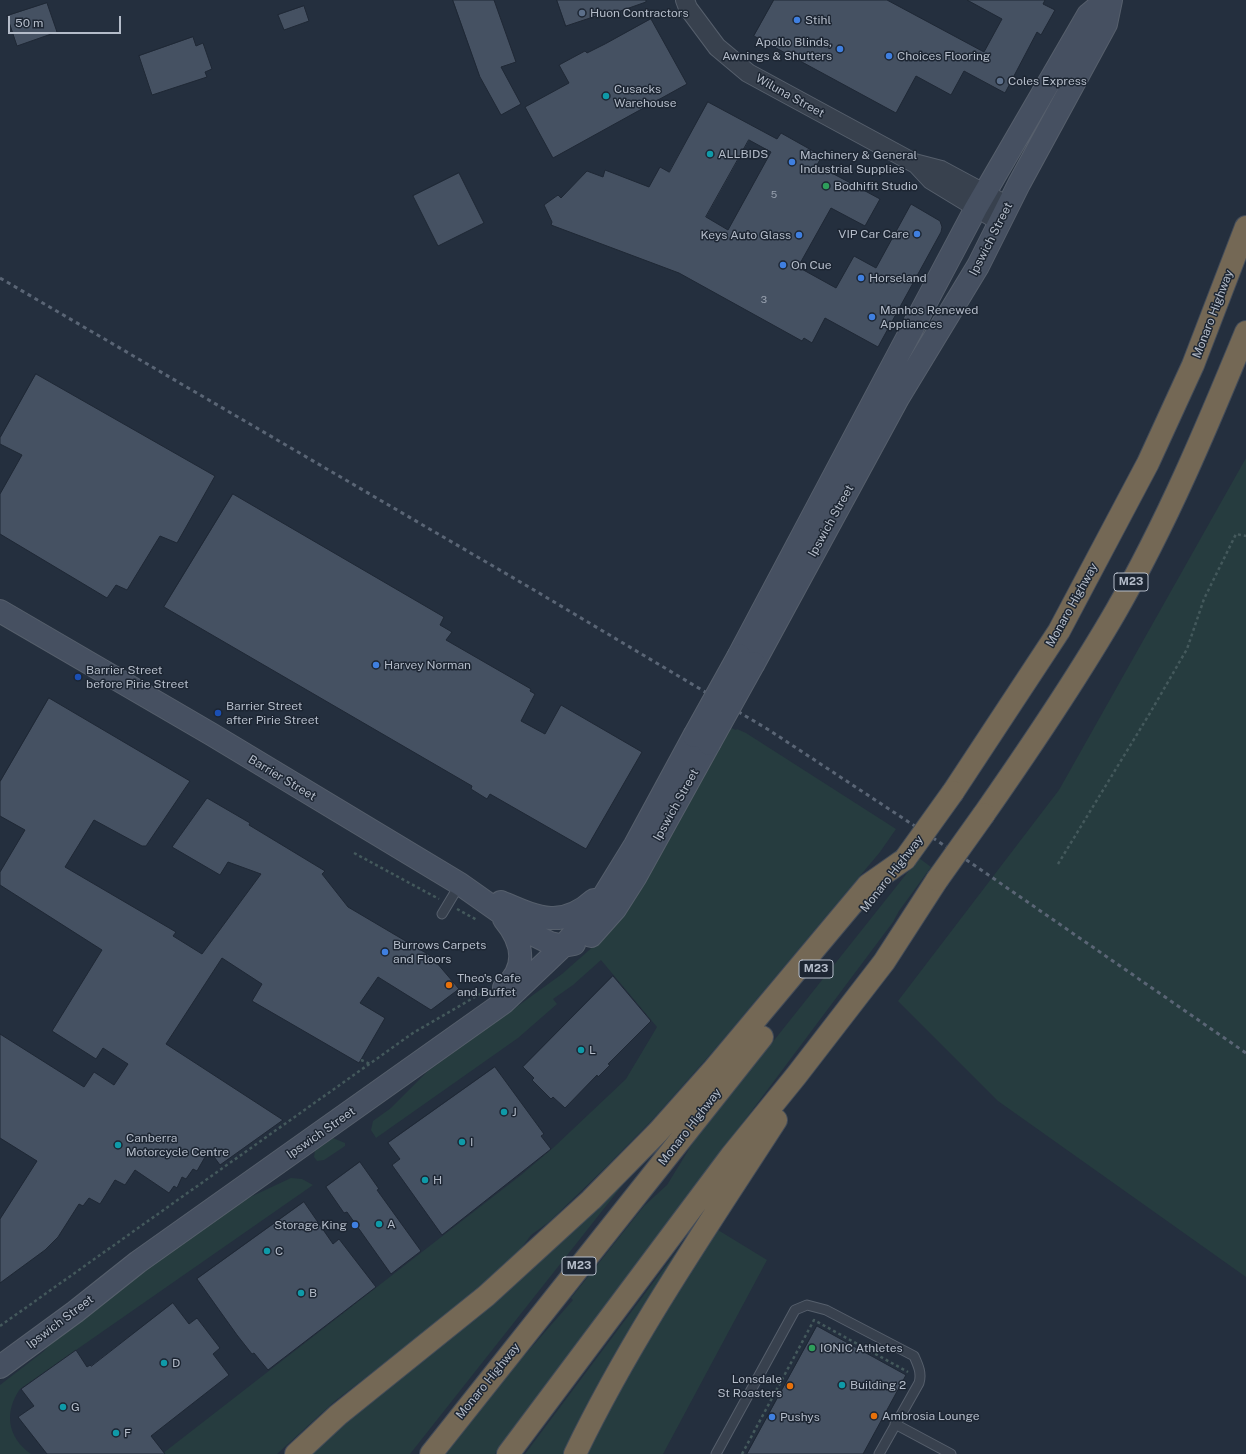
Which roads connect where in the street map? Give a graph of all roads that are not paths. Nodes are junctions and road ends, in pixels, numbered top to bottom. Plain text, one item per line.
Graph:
1 (685, 0) edge
2 (1106, 0) edge
3 (1111, 0) edge
4 (980, 201) junction
5 (1004, 214) junction
6 (1246, 227) edge
7 (1246, 332) edge
8 (881, 409) junction
9 (0, 611) edge
10 (702, 740) junction
11 (905, 859) junction
12 (622, 867) junction
13 (460, 884) junction
14 (499, 913) junction
15 (442, 914) dead end
16 (597, 931) junction
17 (563, 946) junction
18 (496, 995) junction
19 (477, 1022) junction
20 (796, 1076) junction
21 (138, 1262) junction
22 (0, 1348) edge
23 (0, 1367) edge
24 (895, 1424) junction
25 (937, 1451) edge
26 (296, 1454) edge
27 (431, 1454) edge
28 (508, 1454) edge
29 (575, 1454) edge
30 (716, 1454) edge
31 (879, 1454) edge
32 (951, 1454) edge

1 - 4 street, Wiluna Street
2 - 4 main road, Ipswich Street
3 - 5 main road, Ipswich Street
4 - 5 street, Wiluna Street
4 - 8 main road, Ipswich Street
5 - 8 main road, Ipswich Street
6 - 11 highway, Monaro Highway / M23, bridge
7 - 20 highway, M23, bridge
8 - 10 main road, Ipswich Street, bridge
9 - 13 main road, Barrier Street
10 - 12 main road, Ipswich Street
10 - 16 main road, Ipswich Street
11 - 26 highway
11 - 27 highway, Monaro Highway / M23
12 - 13 main road
12 - 17 main road, Ipswich Street
13 - 14 main road, Barrier Street
13 - 15 lane
14 - 17 main road, Barrier Street
14 - 19 main road
16 - 17 main road
16 - 18 main road, Ipswich Street
17 - 18 main road, Ipswich Street
18 - 19 main road, Ipswich Street
19 - 21 main road, Ipswich Street
20 - 28 highway, M23
20 - 29 highway
21 - 22 main road, Ipswich Street
21 - 23 main road, Ipswich Street
24 - 25 lane
24 - 30 lane
24 - 31 lane
25 - 32 lane

